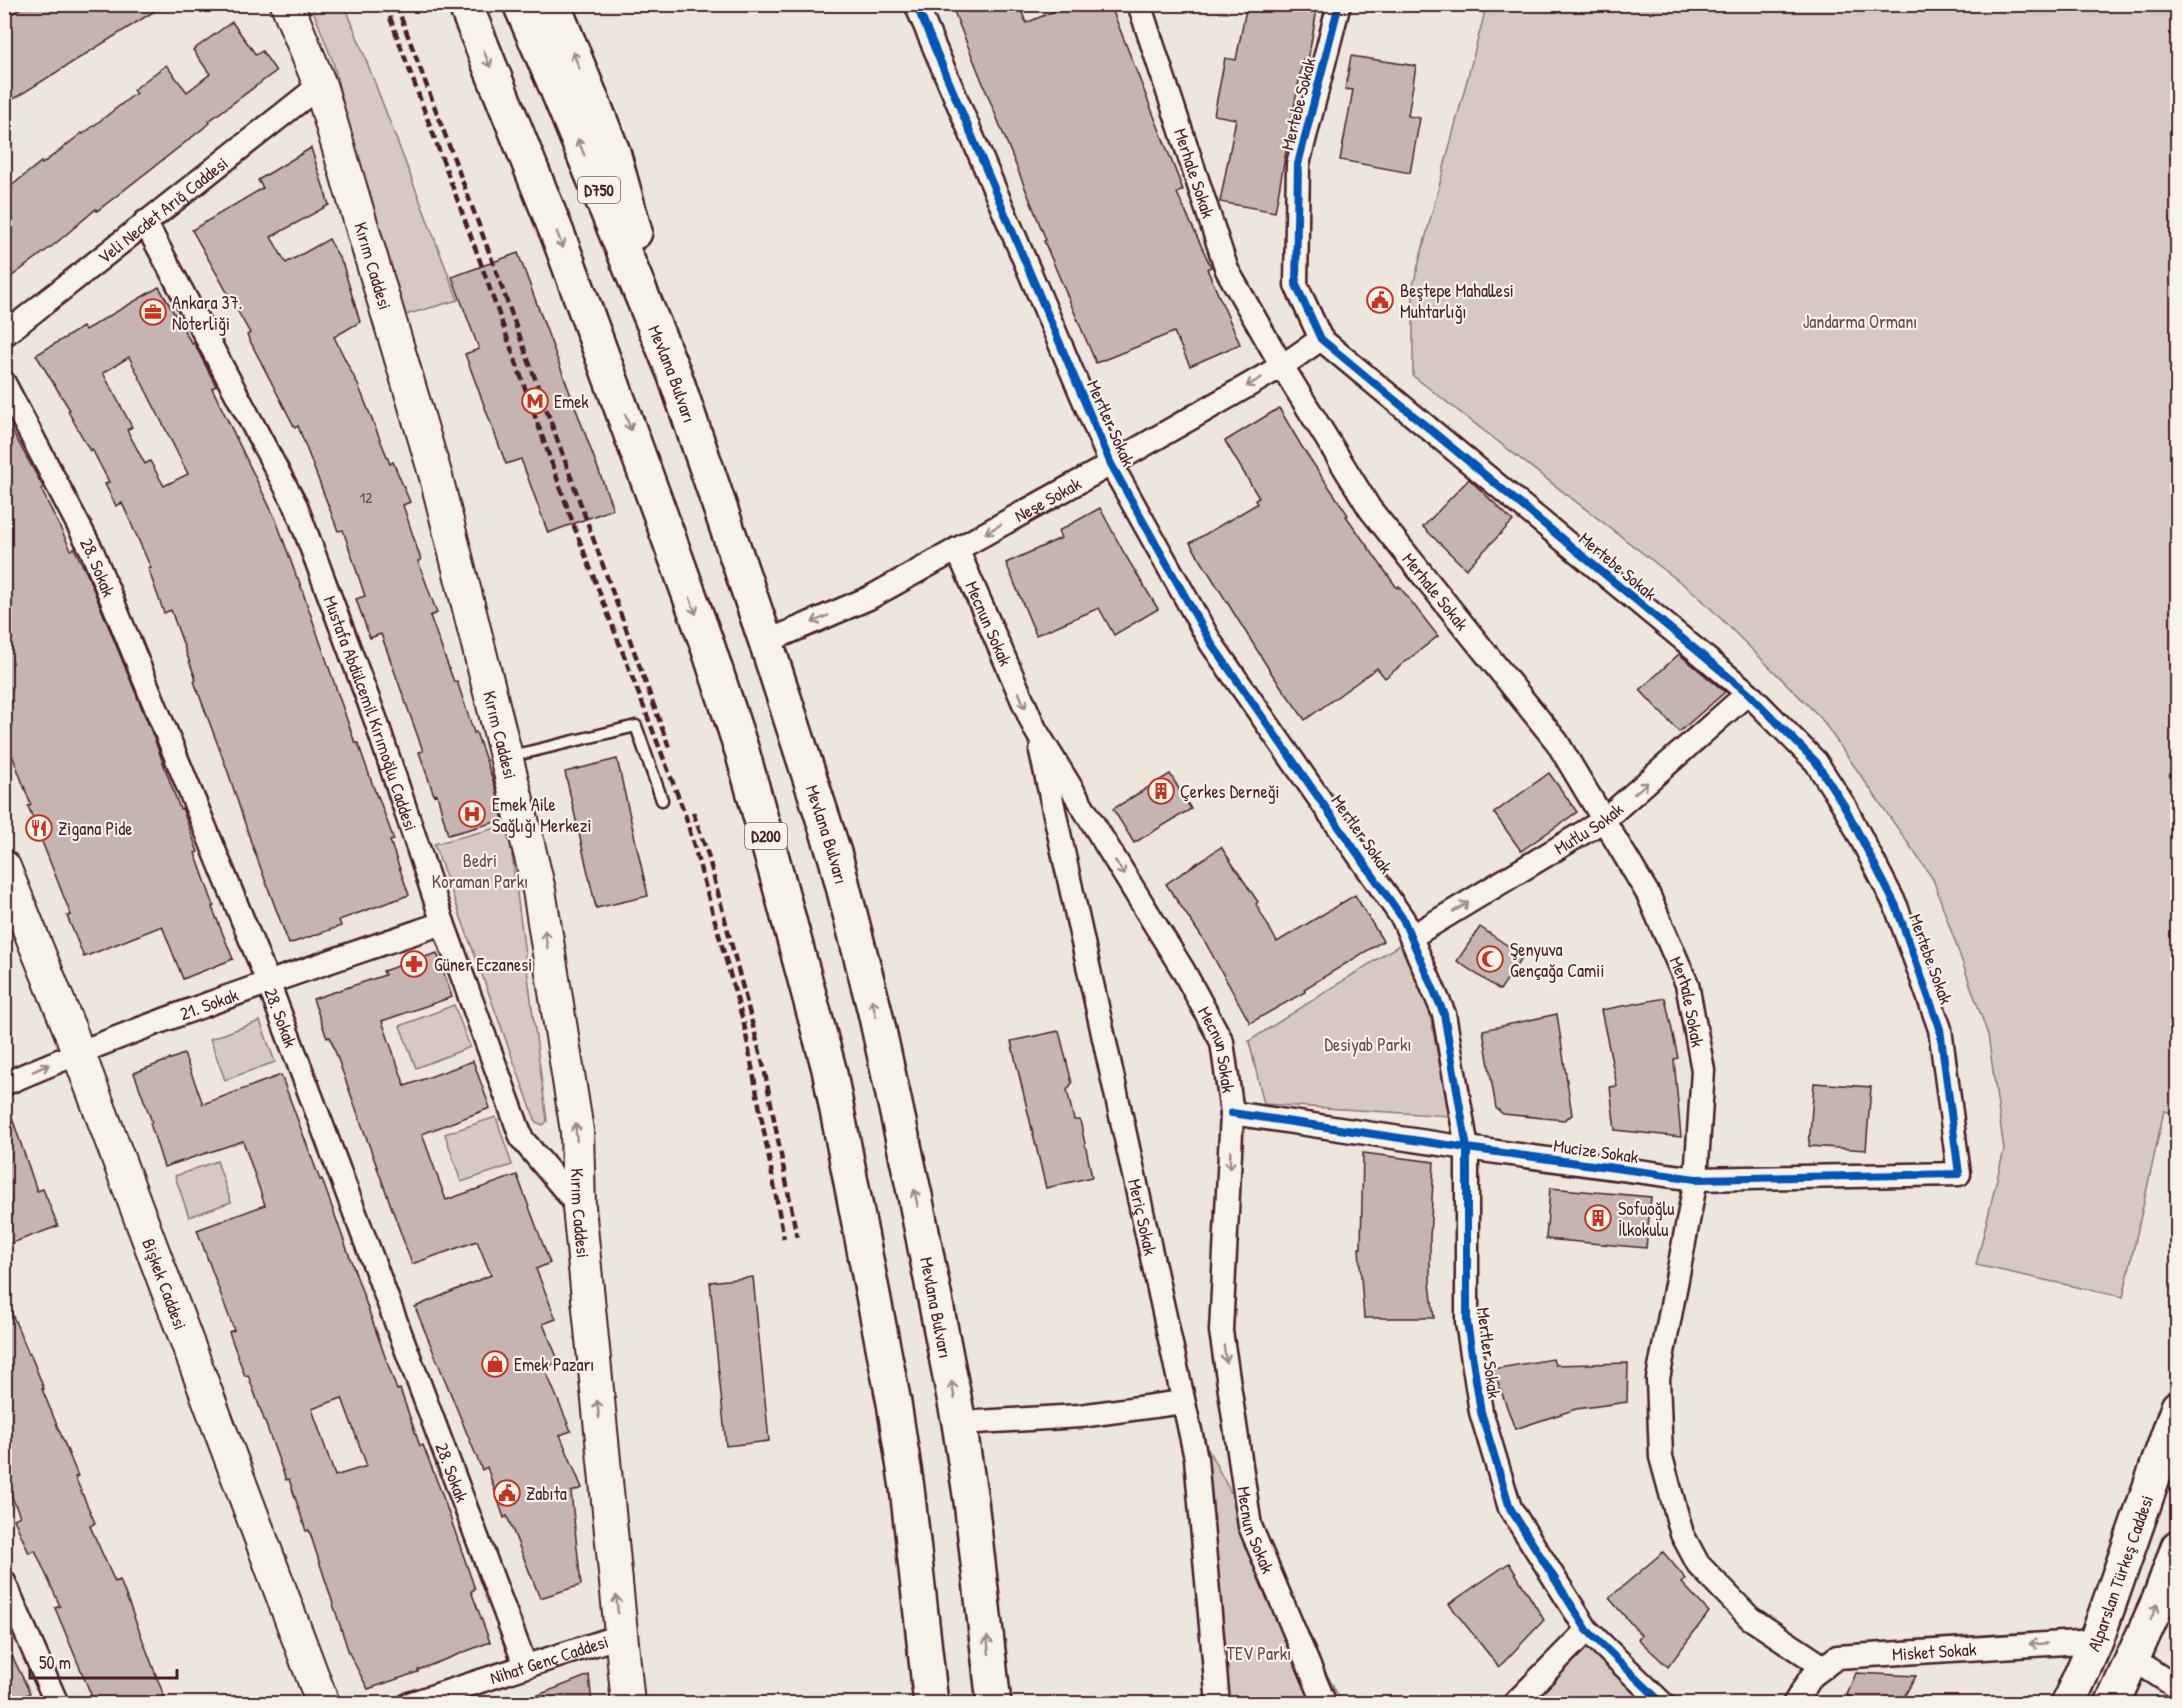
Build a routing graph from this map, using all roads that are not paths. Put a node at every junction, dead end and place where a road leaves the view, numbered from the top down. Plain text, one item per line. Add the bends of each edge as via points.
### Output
1 (287, 4) edge
2 (465, 4) edge
3 (520, 4) edge
4 (553, 4) edge
5 (916, 4) edge
6 (1139, 4) edge
7 (1338, 4) edge
8 (320, 85) junction
9 (145, 222) junction
10 (4, 335) edge
11 (1322, 339) junction
12 (1282, 366) junction
13 (675, 376) junction
14 (4, 383) edge
15 (1110, 464) junction
16 (957, 549) junction
17 (766, 642) junction
18 (1748, 693) junction
19 (1038, 735) junction
20 (507, 757) junction
21 (662, 800) dead end
22 (1604, 820) junction
23 (4, 867) edge
24 (442, 923) junction
25 (1412, 937) junction
26 (268, 982) junction
27 (78, 1052) junction
28 (4, 1084) edge
29 (1232, 1113) junction
30 (1467, 1148) junction
31 (1959, 1174) joint
32 (1696, 1179) junction
33 (579, 1207) junction
34 (1183, 1402) junction
35 (2178, 1407) edge
36 (959, 1423) junction
37 (2178, 1547) edge
38 (6, 1591) edge
39 (1587, 1630) junction
40 (620, 1636) junction
41 (2096, 1641) junction
42 (2133, 1659) junction
43 (525, 1665) junction
44 (1824, 1667) junction
45 (2178, 1688) edge
46 (57, 1704) edge
47 (323, 1704) edge
48 (409, 1704) edge
49 (628, 1704) edge
50 (931, 1704) edge
51 (994, 1704) edge
52 (1218, 1704) edge
53 (1325, 1704) edge
54 (1514, 1704) edge
55 (1664, 1704) edge
56 (1794, 1704) edge
57 (2068, 1704) edge
58 (2112, 1704) edge

1 - 8 street, Kırım Caddesi
2 -> 50 main road, D200 via 559,238 635,443 711,657 770,850 829,1069 876,1307 907,1488
13 -> 3 main road, Mevlana Bulvarı / D750
13 -> 4 main road via 613,152
5 - 15 street, Mertler Sokak
6 - 12 street, Merhale Sokak via 1227,270
7 - 11 street, Mertebe Sokak via 1298,164 1296,285
8 - 9 street, Veli Necdet Arığ Caddesi
8 - 20 street, Kırım Caddesi via 436,477
9 - 10 street, Veli Necdet Arığ Caddesi
9 - 24 street, Mustafa Abdülcemil Kırımoğlu Caddesi via 296,507 375,718
11 - 12 street, Neşe Sokak
11 - 18 street, Mertebe Sokak
12 -> 15 street, Neşe Sokak
12 - 22 street, Merhale Sokak via 1370,509 1557,742
13 - 17 main road, Mevlana Bulvarı
14 - 26 street, 28. Sokak via 92,551
15 -> 16 street, Neşe Sokak
15 - 25 street, Mertler Sokak via 1211,643
16 -> 17 street, Neşe Sokak via 869,598
16 -> 19 street, Mecnun Sokak
36 -> 17 main road, Mevlana Bulvarı via 872,1001 836,859
22 -> 18 street, Mutlu Sokak
18 - 31 street, Mertebe Sokak via 1816,762 1845,807 1896,906 1940,1029
19 -> 29 street, Mecnun Sokak via 1183,970 1222,1042
19 - 34 street, Meriç Sokak
20 - 21 lane via 636,726
33 -> 20 street, Kırım Caddesi via 577,1131 541,902
25 -> 22 street, Mutlu Sokak
22 - 32 street, Merhale Sokak via 1648,894 1687,984 1703,1070
23 - 27 street, Bişkek Caddesi
24 - 26 street, 21. Sokak
24 - 33 street, Mustafa Abdülcemil Kırımoğlu Caddesi via 522,1138
25 - 30 street, Mertler Sokak via 1444,1014
26 - 27 street, 21. Sokak
26 - 43 street, 28. Sokak
28 -> 27 street, 21. Sokak
27 - 47 street, Bişkek Caddesi
29 - 30 street, Mucize Sokak
29 -> 53 street, Mecnun Sokak via 1221,1331 1250,1526
30 - 32 street, Mucize Sokak
30 - 39 street, Mertler Sokak via 1467,1322 1481,1412 1510,1508
31 - 32 street, Mucize Sokak
32 - 44 street, Merhale Sokak via 1658,1379 1661,1457 1669,1492 1682,1534 1698,1564 1750,1618
40 -> 33 street, Kırım Caddesi
34 - 36 street via 1080,1416
34 - 52 street, Meriç Sokak via 1196,1458
35 - 41 main road, Alparslan Türkeş Caddesi
51 -> 36 main road, Mevlana Bulvarı
42 -> 37 main road
38 - 46 street
39 - 54 street
39 - 55 street, Mertler Sokak
40 - 43 street, Nihat Genç Caddesi
40 - 49 street, Kırım Caddesi
41 -> 44 street, Misket Sokak via 1838,1657
41 - 57 main road, Alparslan Türkeş Caddesi
42 - 45 street
42 - 58 main road
43 - 48 street, Nihat Genç Caddesi
44 - 56 street, Misket Sokak via 1812,1676

